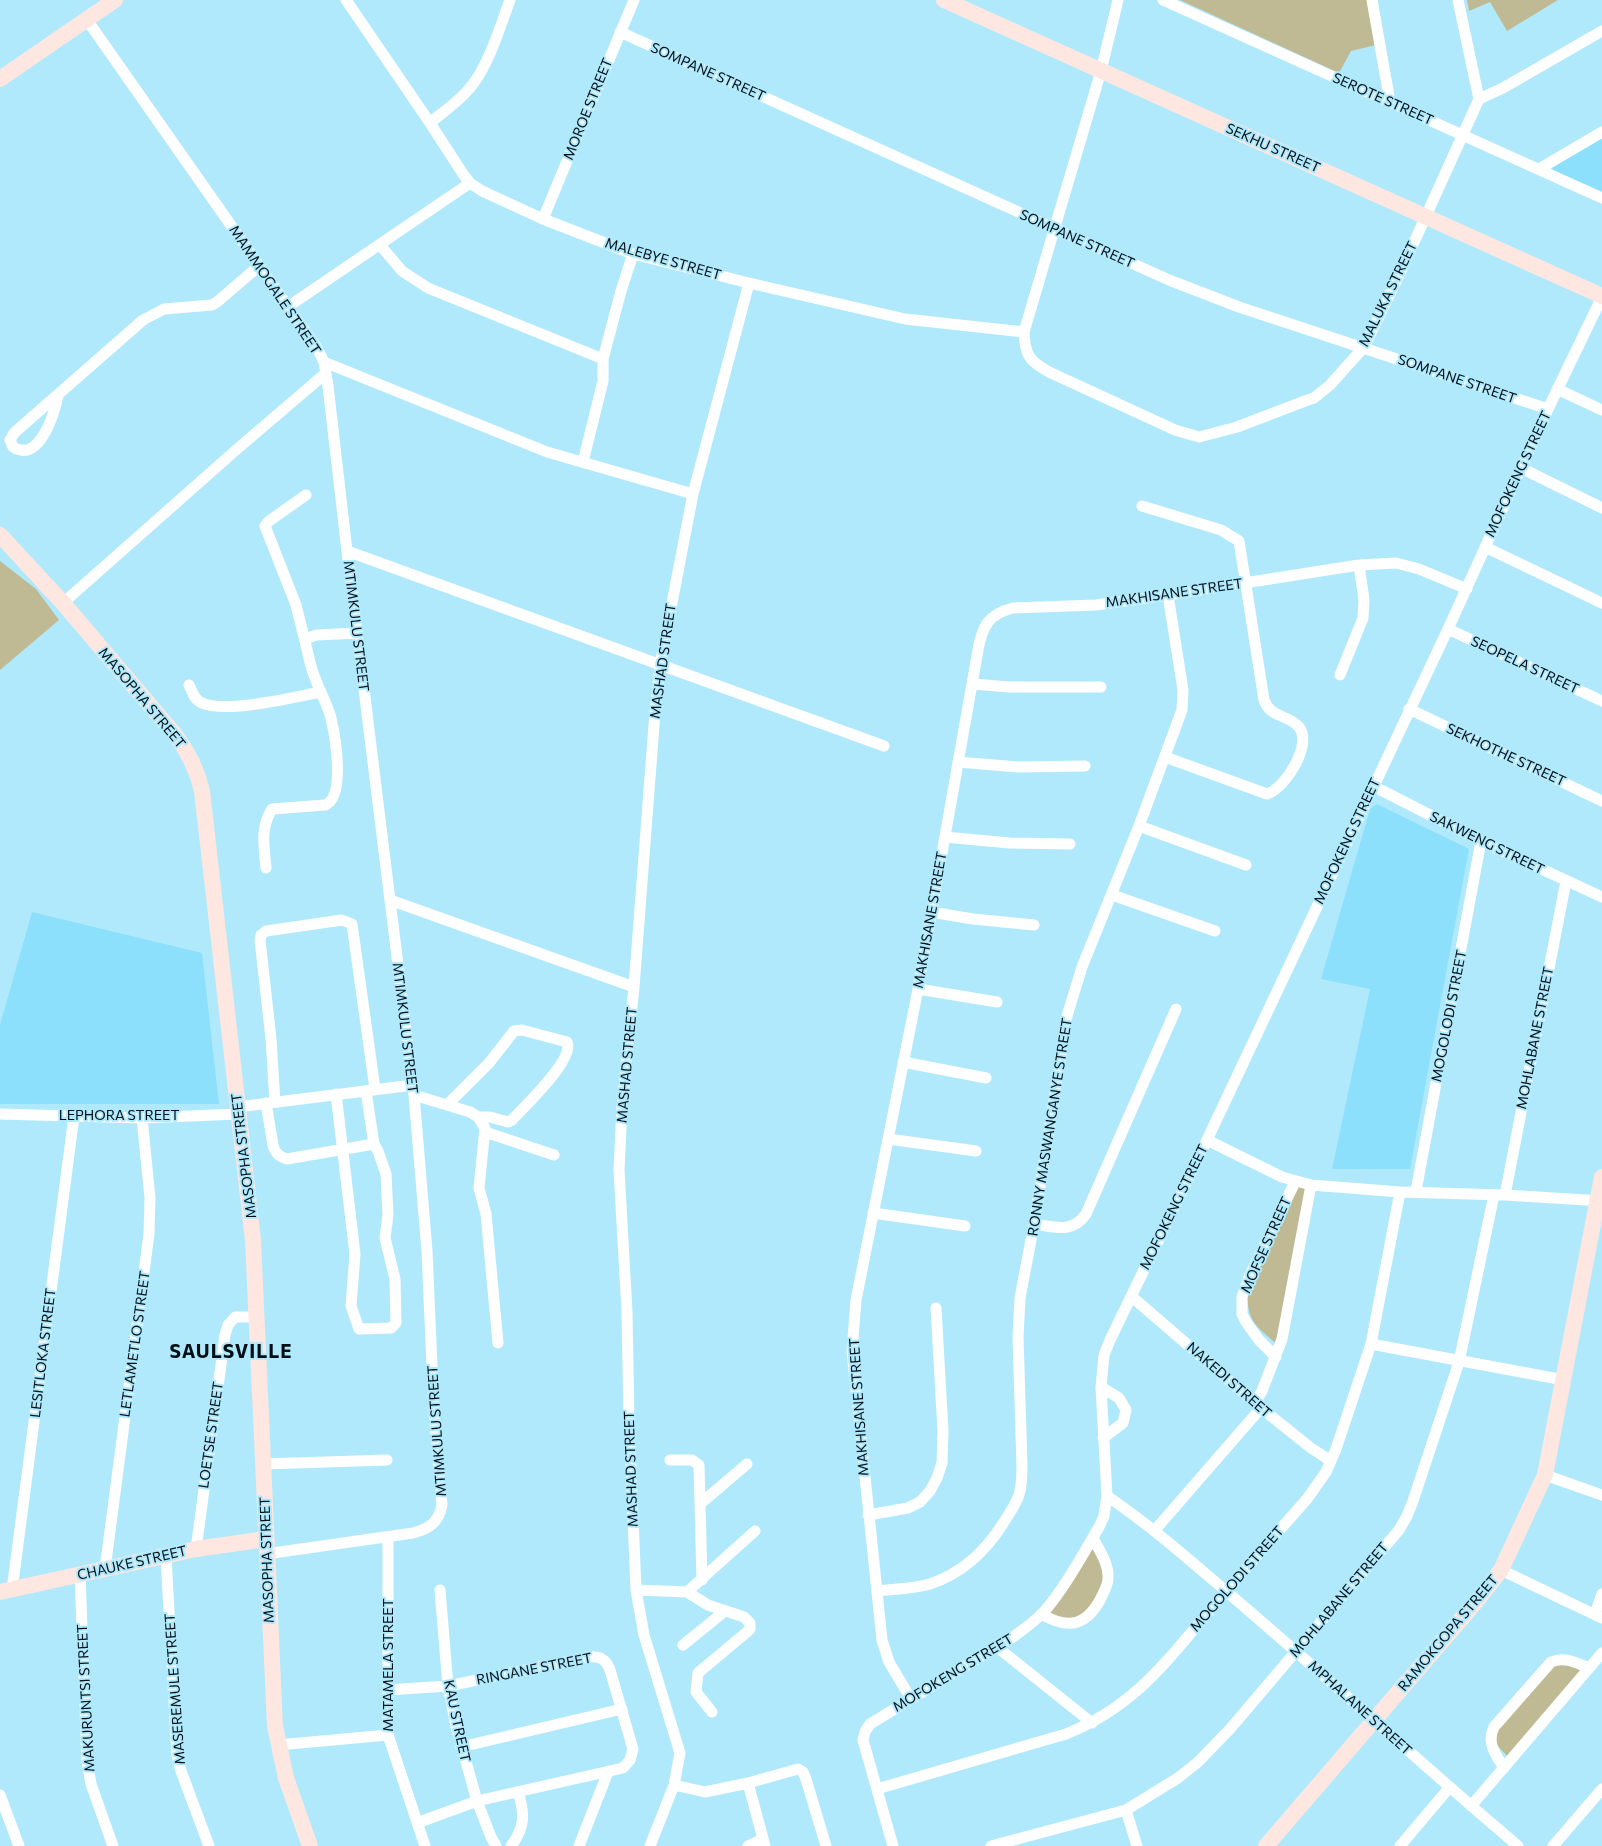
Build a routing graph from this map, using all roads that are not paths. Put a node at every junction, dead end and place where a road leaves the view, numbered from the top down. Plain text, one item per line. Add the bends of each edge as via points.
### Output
1 (116, 0) edge
2 (346, 0) edge
3 (510, 0) edge
4 (634, 0) edge
5 (944, 0) edge
6 (1118, 0) edge
7 (1163, 0) edge
8 (1372, 0) edge
9 (1458, 0) edge
10 (87, 20) junction
11 (1602, 31) edge
12 (620, 32) junction
13 (1101, 71) junction
14 (0, 80) edge
15 (1479, 99) junction
16 (1390, 102) junction
17 (430, 122) junction
18 (1602, 132) edge
19 (1463, 136) junction
20 (1539, 169) junction
21 (470, 183) junction
22 (1602, 198) edge
23 (1425, 216) junction
24 (543, 219) junction
25 (1055, 229) junction
26 (380, 245) junction
27 (633, 254) junction
28 (259, 266) junction
29 (749, 283) junction
30 (1602, 296) edge
31 (289, 306) junction
32 (1024, 332) junction
33 (1364, 348) junction
34 (604, 359) junction
35 (325, 368) junction
36 (1557, 389) junction
37 (58, 396) junction
38 (1548, 409) junction
39 (1602, 410) edge
40 (582, 462) junction
41 (1521, 468) junction
42 (693, 494) junction
43 (306, 495) dead end
44 (1142, 506) dead end
45 (1602, 508) edge
46 (0, 535) edge
47 (1485, 546) junction
48 (346, 551) junction
49 (1359, 565) junction
50 (1246, 583) junction
51 (1467, 589) junction
52 (1168, 596) junction
53 (63, 603) junction
54 (1602, 604) edge
55 (1448, 630) junction
56 (357, 633) junction
57 (305, 641) junction
58 (660, 665) junction
59 (1340, 675) dead end
60 (972, 684) junction
61 (188, 685) dead end
62 (1101, 687) dead end
63 (321, 692) junction
64 (1602, 701) edge
65 (1409, 709) junction
66 (884, 746) dead end
67 (1165, 757) junction
68 (958, 762) junction
69 (1085, 766) dead end
70 (1373, 786) junction
71 (1602, 801) edge
72 (1139, 826) junction
73 (945, 838) junction
74 (1481, 841) junction
75 (1070, 844) dead end
76 (1246, 865) dead end
77 (266, 868) dead end
78 (1566, 881) junction
79 (1112, 895) junction
80 (1602, 897) edge
81 (390, 900) junction
82 (931, 912) junction
83 (1034, 925) dead end
84 (1215, 931) dead end
85 (634, 987) junction
86 (918, 989) junction
87 (997, 1002) dead end
88 (1176, 1009) dead end
89 (903, 1062) junction
90 (986, 1078) dead end
91 (370, 1090) junction
92 (413, 1090) junction
93 (336, 1094) junction
94 (271, 1102) junction
95 (447, 1105) junction
96 (238, 1111) junction
97 (0, 1114) edge
98 (74, 1116) junction
99 (478, 1116) junction
100 (142, 1118) junction
101 (485, 1132) junction
102 (888, 1139) junction
103 (1207, 1140) junction
104 (374, 1144) junction
105 (342, 1149) junction
106 (976, 1152) dead end
107 (554, 1155) dead end
108 (1602, 1177) edge
109 (1294, 1182) junction
110 (1311, 1185) junction
111 (1416, 1191) junction
112 (1400, 1192) junction
113 (1500, 1195) junction
114 (1600, 1201) edge
115 (872, 1213) junction
116 (1034, 1224) junction
117 (965, 1226) dead end
118 (1131, 1296) junction
119 (936, 1308) dead end
120 (258, 1317) junction
121 (498, 1343) dead end
122 (1371, 1344) junction
123 (1276, 1357) junction
124 (1459, 1362) junction
125 (1564, 1380) junction
126 (1101, 1387) junction
127 (1258, 1405) junction
128 (1103, 1438) junction
129 (387, 1460) dead end
130 (670, 1460) dead end
131 (1331, 1461) junction
132 (263, 1464) junction
133 (747, 1464) dead end
134 (1545, 1475) junction
135 (1602, 1495) edge
136 (1107, 1496) junction
137 (700, 1504) junction
138 (868, 1515) junction
139 (1155, 1530) junction
140 (755, 1531) dead end
141 (388, 1537) junction
142 (1093, 1538) junction
143 (266, 1546) junction
144 (196, 1549) junction
145 (166, 1557) junction
146 (105, 1569) junction
147 (1501, 1570) junction
148 (80, 1575) junction
149 (702, 1580) junction
150 (440, 1590) dead end
151 (636, 1590) junction
152 (6, 1591) edge
153 (877, 1591) junction
154 (687, 1592) junction
155 (1226, 1592) junction
156 (1602, 1594) edge
157 (725, 1610) junction
158 (1041, 1614) junction
159 (1598, 1616) edge
160 (683, 1645) dead end
161 (997, 1647) junction
162 (1296, 1651) junction
163 (1602, 1653) edge
164 (1589, 1668) junction
165 (448, 1686) junction
166 (387, 1690) junction
167 (911, 1699) junction
168 (622, 1709) junction
169 (712, 1712) dead end
170 (1375, 1720) junction
171 (1092, 1723) junction
172 (388, 1735) junction
173 (278, 1745) junction
174 (461, 1747) junction
175 (1504, 1768) junction
176 (608, 1772) junction
177 (748, 1783) junction
178 (674, 1785) junction
179 (1449, 1788) junction
180 (877, 1789) junction
181 (1602, 1789) edge
182 (518, 1792) junction
183 (0, 1795) edge
184 (477, 1801) junction
185 (1471, 1806) junction
186 (1126, 1810) junction
187 (417, 1823) junction
188 (764, 1842) edge
189 (19, 1846) edge
190 (113, 1846) edge
191 (209, 1846) edge
192 (310, 1846) edge
193 (426, 1846) edge
194 (496, 1846) edge
195 (511, 1846) edge
196 (579, 1846) edge
197 (650, 1846) edge
198 (748, 1846) edge
199 (826, 1846) edge
200 (893, 1846) edge
201 (991, 1846) edge
202 (1136, 1846) edge
203 (1266, 1846) edge
204 (1400, 1846) edge
205 (1518, 1846) edge
206 (1554, 1846) edge

1 - 10 street
2 - 17 street, MALEBYE STREET
3 - 17 street via 475,82
4 - 12 street, MOROE STREET
5 - 13 street, SEKHU STREET
6 - 13 street
7 - 16 street, SEROTE STREET
8 - 16 street
9 - 15 street
10 - 14 street
10 - 28 street, MAMMOGALE STREET
11 - 15 street
12 - 24 street, MOROE STREET
12 - 25 street, SOMPANE STREET
13 - 23 street, SEKHU STREET
13 - 25 street
15 - 19 street, MALUKA STREET
16 - 19 street, SEROTE STREET
17 - 21 street, MALEBYE STREET
18 - 20 street
19 - 20 street, SEROTE STREET
19 - 23 street, MALUKA STREET
20 - 22 street, SEROTE STREET
21 - 24 street, MALEBYE STREET
21 - 26 street
23 - 30 street, SEKHU STREET
23 - 33 street, MALUKA STREET
24 - 27 street, MALEBYE STREET
25 - 32 street
25 - 33 street, SOMPANE STREET via 1239,308
26 - 31 street
26 - 34 street via 402,271 428,288
27 - 29 street, MALEBYE STREET
27 - 34 street
28 - 31 street, MAMMOGALE STREET
28 - 37 street via 217,302 164,309 150,315
29 - 32 street, MALEBYE STREET via 905,319
29 - 42 street, MASHAD STREET
30 - 36 street, MOFOKENG STREET
31 - 35 street, MAMMOGALE STREET via 317,348
32 - 33 street, MALUKA STREET via 1029,358 1048,372 1175,430 1199,437 1237,427 1314,398
33 - 38 street, SOMPANE STREET
34 - 40 street via 603,381
35 - 40 street, MAMMOGALE STREET via 547,452
35 - 48 street, MTIMKULU STREET
35 - 53 street
36 - 38 street, MOFOKENG STREET
36 - 39 street
37 - 37 street via 38,443 22,451 13,447 10,440 14,433
38 - 41 street, MOFOKENG STREET
40 - 42 street, MAMMOGALE STREET
41 - 45 street
41 - 47 street, MOFOKENG STREET
42 - 58 street, MASHAD STREET
43 - 57 street via 265,526 296,605
44 - 50 street via 1234,537 1239,541
46 - 53 street, MASOPHA STREET
47 - 51 street, MOFOKENG STREET
47 - 54 street
48 - 56 street, MTIMKULU STREET
48 - 58 street
49 - 50 street, MAKHISANE STREET
49 - 51 street, MAKHISANE STREET via 1404,564
49 - 59 street via 1363,618
50 - 52 street, MAKHISANE STREET
50 - 67 street via 1264,700 1270,710 1300,729 1302,742 1296,763 1282,784 1268,794
51 - 55 street, MOFOKENG STREET
52 - 60 street, MAKHISANE STREET via 1000,612 986,623
52 - 67 street, RONNY MASWANGANYE STREET via 1183,700
53 - 96 street, MASOPHA STREET via 184,747 198,777 206,819
55 - 64 street, SEOPELA STREET
55 - 65 street, MOFOKENG STREET
56 - 57 street via 317,635
56 - 81 street, MTIMKULU STREET
57 - 63 street
58 - 66 street
58 - 85 street, MASHAD STREET
60 - 62 street via 1009,688
60 - 68 street, MAKHISANE STREET
61 - 63 street via 200,703 234,707
63 - 77 street via 332,726 338,774 336,790 325,805 272,809 263,829
65 - 70 street, MOFOKENG STREET
65 - 71 street, SEKHOTHE STREET
67 - 72 street, RONNY MASWANGANYE STREET
68 - 69 street via 1018,767
68 - 73 street, MAKHISANE STREET
70 - 74 street, SAKWENG STREET
70 - 103 street, MOFOKENG STREET
72 - 76 street
72 - 79 street, RONNY MASWANGANYE STREET
73 - 75 street
73 - 82 street, MAKHISANE STREET
74 - 78 street, SAKWENG STREET
74 - 111 street, MOGOLODI STREET
78 - 80 street, SAKWENG STREET
78 - 113 street, MOHLABANE STREET
79 - 84 street
79 - 116 street, RONNY MASWANGANYE STREET via 1071,1000
81 - 85 street
81 - 92 street, MTIMKULU STREET
82 - 83 street
82 - 86 street, MAKHISANE STREET
85 - 151 street, MASHAD STREET via 622,1106 620,1170
86 - 87 street
86 - 89 street, MAKHISANE STREET
88 - 116 street via 1086,1214 1076,1226 1069,1228
89 - 90 street
89 - 102 street, MAKHISANE STREET
91 - 92 street, LEPHORA STREET
91 - 93 street, LEPHORA STREET
91 - 94 street via 352,924 342,920 266,931 261,935 269,1021
91 - 104 street
92 - 95 street
92 - 141 street, MTIMKULU STREET via 427,1251 442,1506 438,1518 427,1528
93 - 94 street, LEPHORA STREET
93 - 105 street
94 - 96 street, LEPHORA STREET
94 - 105 street via 272,1145 282,1158
95 - 99 street
95 - 99 street via 489,1063 514,1031 522,1030 567,1042 568,1053 558,1069 512,1120
96 - 100 street, LEPHORA STREET
96 - 120 street, MASOPHA STREET via 250,1201
97 - 98 street, LEPHORA STREET
98 - 100 street, LEPHORA STREET
98 - 152 street, LESITLOKA STREET
99 - 101 street
100 - 146 street, LETLAMETLO STREET via 150,1234
101 - 107 street
101 - 121 street via 479,1188 486,1214
102 - 106 street
102 - 115 street, MAKHISANE STREET
103 - 109 street
103 - 118 street, MOFOKENG STREET
104 - 105 street
104 - 105 street via 383,1165 388,1192 385,1238 394,1279 396,1323 391,1328 359,1329 352,1311 355,1254
108 - 114 street, RAMOKGOPA STREET
109 - 110 street
109 - 123 street, MOFSE STREET via 1242,1297 1242,1314 1246,1322
110 - 112 street
110 - 123 street, MOFSE STREET via 1287,1322
111 - 112 street
111 - 113 street
112 - 122 street, MOGOLODI STREET
113 - 114 street
113 - 124 street, MOHLABANE STREET
114 - 125 street, RAMOKGOPA STREET
115 - 117 street
115 - 138 street, MAKHISANE STREET via 852,1342
116 - 153 street, RONNY MASWANGANYE STREET via 1018,1318 1022,1480 1018,1497 996,1534 969,1564 930,1584
118 - 126 street, MOFOKENG STREET via 1104,1355
118 - 127 street, NAKEDI STREET
119 - 138 street via 942,1463 930,1491 920,1502 908,1508
120 - 132 street, MASOPHA STREET
120 - 144 street, LOETSE STREET via 235,1317 225,1335
122 - 124 street
122 - 131 street, MOGOLODI STREET
123 - 127 street, MOFSE STREET
124 - 125 street
124 - 162 street, MOHLABANE STREET via 1407,1516 1386,1546
125 - 134 street, RAMOKGOPA STREET
126 - 128 street, MOFOKENG STREET
126 - 128 street via 1119,1398 1126,1410 1123,1423
127 - 131 street, NAKEDI STREET
127 - 139 street, MOFSE STREET
128 - 136 street, MOFOKENG STREET
129 - 132 street
130 - 137 street via 697,1462
131 - 155 street, MOGOLODI STREET via 1307,1499
132 - 143 street, MASOPHA STREET
133 - 137 street
134 - 135 street
134 - 147 street, RAMOKGOPA STREET
136 - 139 street, MPHALANE STREET
136 - 142 street, MOFOKENG STREET via 1104,1516
137 - 149 street
138 - 153 street, MAKHISANE STREET
139 - 155 street, MPHALANE STREET
140 - 149 street
141 - 143 street, MTIMKULU STREET
141 - 166 street, MATAMELA STREET
142 - 158 street, MOFOKENG STREET
142 - 158 street via 1104,1560 1108,1578 1096,1607 1076,1623 1052,1621
143 - 144 street, CHAUKE STREET
143 - 173 street, MASOPHA STREET via 272,1699
144 - 145 street, CHAUKE STREET
145 - 146 street, CHAUKE STREET
145 - 191 street, MASEREMULE STREET via 177,1756
146 - 148 street, CHAUKE STREET
147 - 159 street
147 - 170 street, RAMOKGOPA STREET
148 - 152 street, CHAUKE STREET
148 - 190 street, MAKURUNTSI STREET via 87,1762 91,1784
149 - 154 street
150 - 165 street, KAU STREET
151 - 154 street
151 - 178 street, MASHAD STREET via 644,1636 680,1753
153 - 167 street, MAKHISANE STREET via 884,1650
154 - 157 street via 708,1605
155 - 162 street, MPHALANE STREET
155 - 171 street, MOGOLODI STREET via 1141,1688 1126,1702
156 - 159 street
157 - 160 street
157 - 169 street via 744,1617 751,1626 698,1673 696,1692
158 - 161 street, MOFOKENG STREET
161 - 167 street, MOFOKENG STREET
161 - 171 street
162 - 170 street, MPHALANE STREET
162 - 186 street, MOHLABANE STREET via 1198,1762
163 - 164 street
164 - 175 street
164 - 175 street via 1562,1659 1551,1662 1494,1727 1491,1745
165 - 166 street, RINGANE STREET
165 - 168 street, RINGANE STREET via 598,1657 609,1666
165 - 174 street, KAU STREET
166 - 172 street, MATAMELA STREET
167 - 180 street, MOFOKENG STREET via 870,1724 865,1732 864,1740
168 - 174 street
168 - 176 street, RINGANE STREET via 633,1749 623,1768
170 - 179 street, MPHALANE STREET
170 - 203 street, RAMOKGOPA STREET
171 - 180 street, MOGOLODI STREET via 1066,1734
172 - 173 street
172 - 187 street, MATAMELA STREET
173 - 192 street, MASOPHA STREET
174 - 184 street, KAU STREET
175 - 185 street
176 - 182 street
176 - 196 street
177 - 178 street via 705,1792
177 - 188 street
177 - 199 street via 798,1768 806,1780
178 - 197 street, MASHAD STREET
179 - 185 street, MPHALANE STREET
179 - 204 street
180 - 200 street
181 - 206 street
182 - 184 street
182 - 195 street via 524,1813 523,1825
183 - 189 street
184 - 187 street
184 - 194 street, KAU STREET
185 - 205 street, MPHALANE STREET
186 - 201 street, MOHLABANE STREET
186 - 202 street
187 - 193 street, MATAMELA STREET
188 - 198 street

